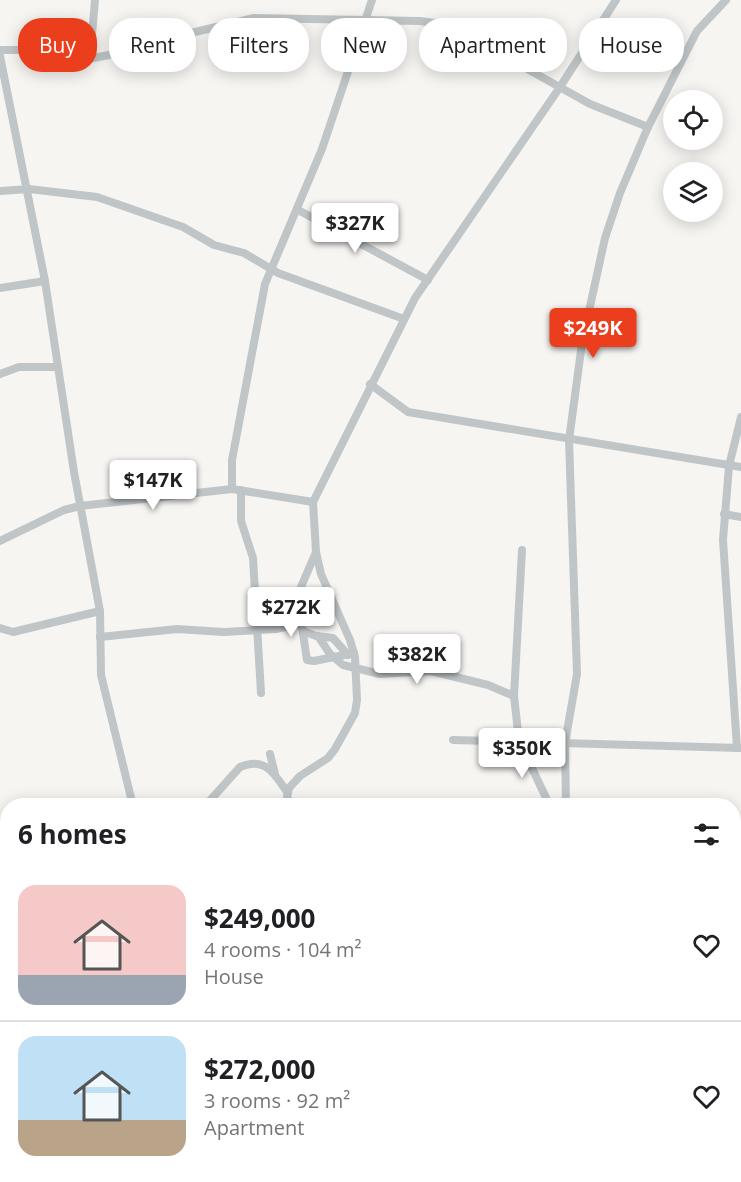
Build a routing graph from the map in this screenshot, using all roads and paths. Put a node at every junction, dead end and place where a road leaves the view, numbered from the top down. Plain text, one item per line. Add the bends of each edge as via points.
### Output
1 (95, 0) edge
2 (372, 0) edge
3 (616, 0) edge
4 (726, 0) edge
5 (93, 18) edge
6 (366, 18) edge
7 (321, 19) edge
8 (407, 22) edge
9 (0, 50) edge
10 (18, 50) edge
11 (0, 56) edge
12 (97, 58) edge
13 (348, 72) edge
14 (560, 87) junction
15 (0, 90) edge
16 (8, 95) junction
17 (648, 127) junction
18 (29, 189) junction
19 (0, 191) edge
20 (298, 210) junction
21 (271, 269) junction
22 (428, 280) junction
23 (45, 281) junction
24 (0, 288) edge
25 (404, 319) junction
26 (58, 367) junction
27 (0, 374) edge
28 (370, 384) junction
29 (741, 417) edge
30 (569, 440) junction
31 (729, 466) junction
32 (741, 467) edge
33 (232, 489) junction
34 (241, 490) junction
35 (313, 502) junction
36 (80, 506) junction
37 (724, 514) junction
38 (741, 517) edge
39 (0, 541) edge
40 (522, 550) dead end
41 (316, 552) junction
42 (100, 611) junction
43 (302, 627) junction
44 (0, 628) edge
45 (258, 630) junction
46 (318, 636) junction
47 (100, 638) junction
48 (351, 654) junction
49 (333, 657) junction
50 (356, 667) junction
51 (737, 681) edge
52 (261, 693) dead end
53 (514, 696) junction
54 (453, 740) dead end
55 (519, 741) junction
56 (565, 743) junction
57 (739, 748) edge
58 (270, 754) dead end
59 (275, 776) junction
60 (288, 793) junction
61 (131, 798) edge
62 (212, 798) edge
63 (289, 798) edge
64 (546, 798) edge
65 (566, 798) edge

1 - 5 street
2 - 6 street
3 - 14 street
4 - 17 street via 697,31
7 - 12 street via 254,18 157,41 140,50
8 - 14 street via 442,24
9 - 10 street
11 - 16 street
13 - 20 street
14 - 17 street via 590,104
14 - 22 street
15 - 16 street
16 - 18 street
17 - 30 street via 604,238 582,343
18 - 19 street
18 - 21 street via 97,197 183,227
18 - 23 street
20 - 21 street
20 - 22 street
21 - 25 street
21 - 33 street via 243,395 232,459
22 - 25 street
23 - 24 street
23 - 26 street
25 - 28 street
26 - 27 street via 19,367
26 - 36 street
28 - 30 street via 408,412
28 - 35 street
29 - 31 street
30 - 31 street
30 - 56 street via 577,674
31 - 32 street
31 - 37 street
33 - 34 street
33 - 36 street
34 - 35 street
34 - 45 street via 241,520 253,558
35 - 41 street
36 - 39 street
36 - 42 street
37 - 38 street
37 - 51 street via 723,540
40 - 53 street
41 - 43 street via 301,587
41 - 48 street
42 - 44 street via 13,632
42 - 47 street
43 - 45 street
43 - 46 street
43 - 49 street via 307,660
45 - 47 street via 177,629
45 - 52 street
46 - 48 street via 333,638
46 - 49 street
47 - 61 street via 101,675
48 - 49 street
48 - 50 street
49 - 50 street via 343,665
50 - 53 street via 380,674 431,671 488,685
50 - 60 street via 357,700 348,728 328,758 300,776
51 - 57 street
53 - 55 street
54 - 55 street
55 - 56 street
55 - 64 street
56 - 57 street
56 - 65 street
58 - 59 street
59 - 60 street
59 - 62 street via 260,763 248,764 240,767
60 - 63 street

